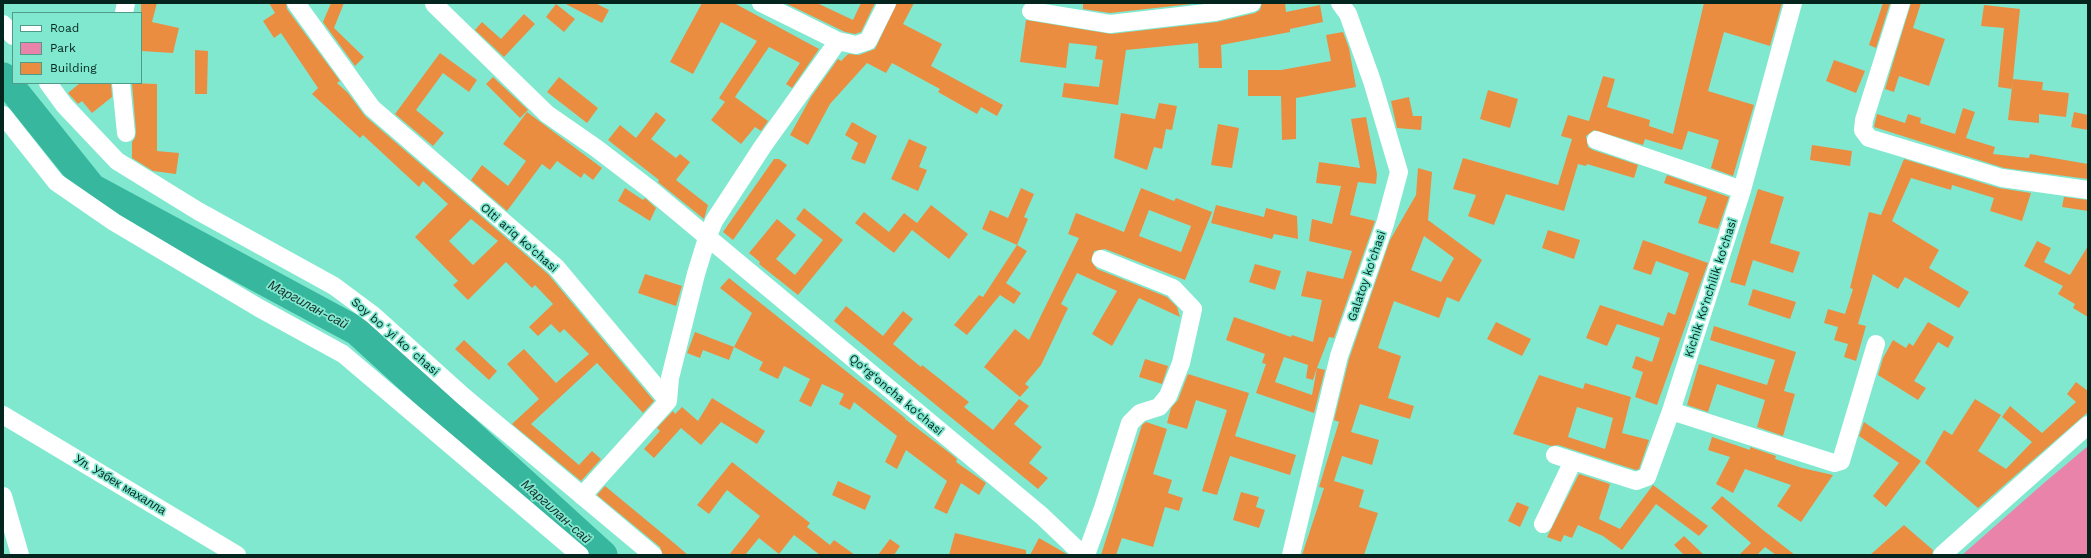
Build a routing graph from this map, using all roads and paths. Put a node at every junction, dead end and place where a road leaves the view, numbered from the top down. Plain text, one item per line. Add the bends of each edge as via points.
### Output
1 (296, 3) edge
2 (761, 3) edge
3 (887, 3) edge
4 (1252, 3) edge
5 (1340, 3) edge
6 (1793, 3) edge
7 (1901, 3) edge
8 (434, 4) dead end
9 (1031, 11) dead end
10 (3, 24) edge
11 (12, 35) edge
12 (838, 41) junction
13 (49, 84) edge
14 (120, 84) edge
15 (3, 115) edge
16 (126, 133) dead end
17 (1596, 140) dead end
18 (1742, 190) junction
19 (2088, 190) edge
20 (707, 238) junction
21 (1101, 259) dead end
22 (1876, 344) dead end
23 (668, 401) junction
24 (1671, 411) junction
25 (3, 415) edge
26 (2088, 425) edge
27 (1555, 455) dead end
28 (1573, 461) junction
29 (3, 496) edge
30 (582, 496) junction
31 (1543, 524) dead end
32 (20, 555) edge
33 (236, 555) edge
34 (580, 555) edge
35 (653, 555) edge
36 (1083, 555) edge
37 (1086, 555) edge
38 (1291, 555) edge
39 (1942, 555) edge

1 - 23 street, Olti ariq ko'chasi via 372,108 556,267
2 - 12 street
3 - 12 street via 868,42 856,45
4 - 9 street via 1215,12 1110,24
5 - 38 street, Galatoy ko'chasi via 1348,14 1372,81 1399,172 1385,224 1339,356
6 - 18 street, Kichik Ko‘nchilik ko‘chasi
7 - 19 street via 1864,120 1863,130 1869,138 2002,178
8 - 20 street, Qo‘rg‘oncha ko‘chasi via 547,114 645,185
10 - 11 street
12 - 20 street via 763,146 714,221
13 - 30 street, Soy boʻyi koʻchasi via 64,105 117,161 198,211 334,286 373,315 463,396
14 - 16 street
15 - 34 street via 56,182 127,230 343,354
17 - 18 street
18 - 24 street, Kichik Ko‘nchilik ko‘chasi
20 - 23 street via 670,378
20 - 36 street, Qo‘rg‘oncha ko‘chasi via 1042,516
21 - 37 street via 1173,288 1193,309 1181,363 1168,396 1159,407 1140,413 1130,423
22 - 24 street via 1841,461 1834,463
23 - 30 street
24 - 28 street, Kichik Ko‘nchilik ko‘chasi via 1647,477 1636,481
25 - 33 street, Ул. Узбек махалла
26 - 39 street
27 - 28 street, Kichik Ko‘nchilik ko‘chasi
28 - 31 street
29 - 32 street
30 - 35 street, Soy boʻyi koʻchasi

